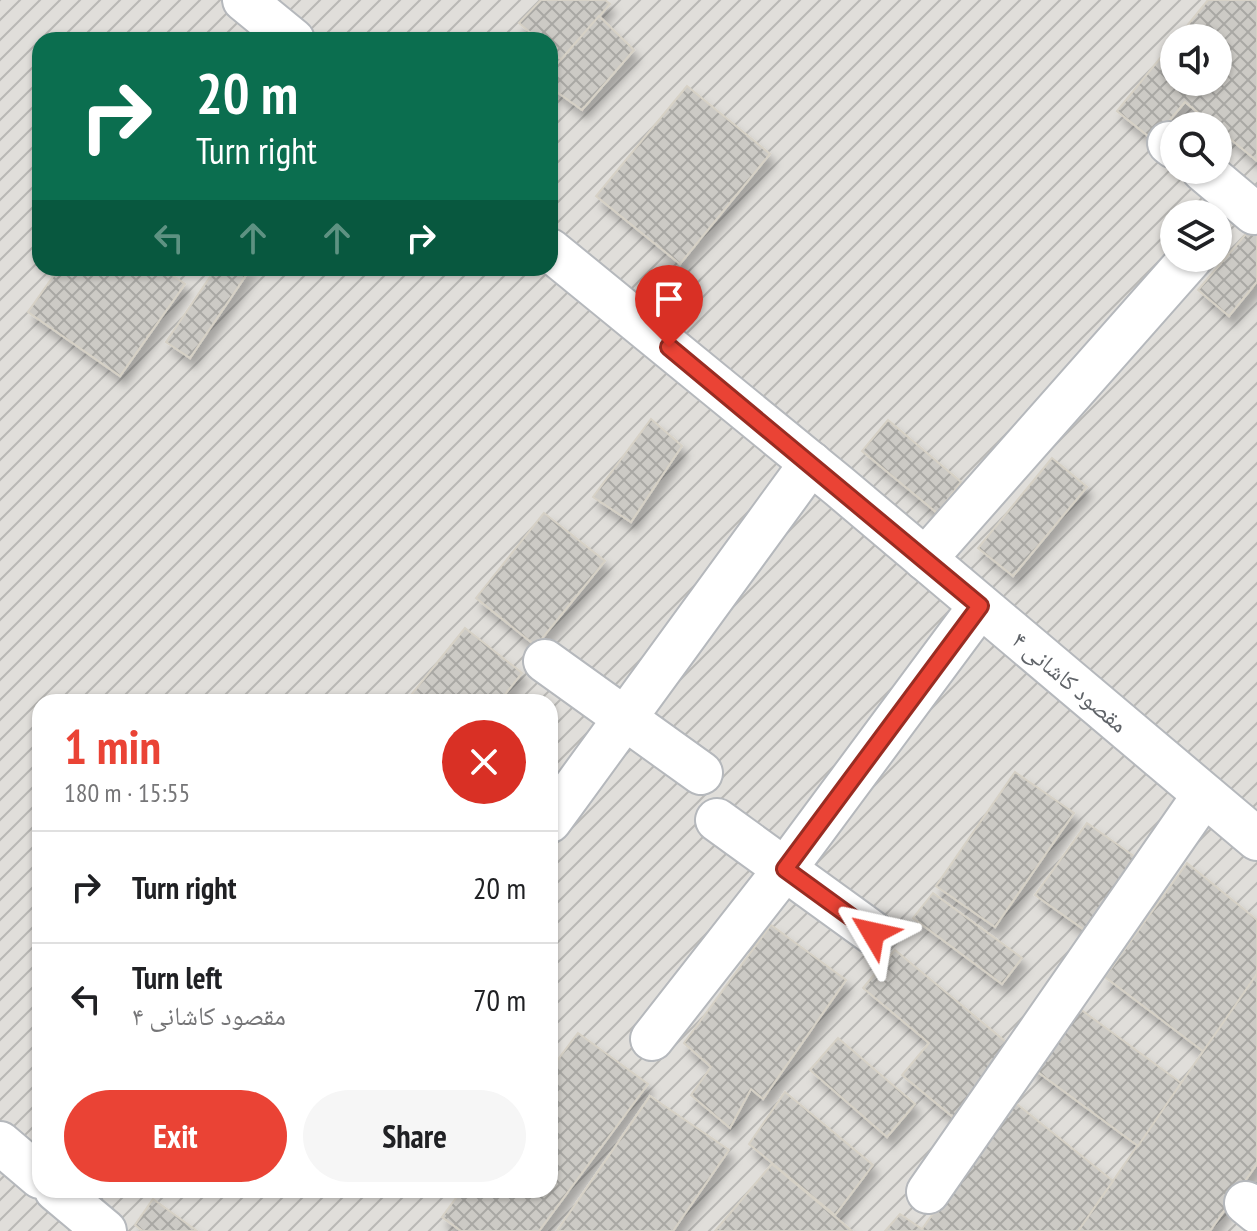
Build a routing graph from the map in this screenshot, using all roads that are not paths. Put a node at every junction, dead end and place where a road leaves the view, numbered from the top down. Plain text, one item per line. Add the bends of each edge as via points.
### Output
1 (244, 0) edge
2 (283, 32) edge
3 (1218, 184) edge
4 (1242, 206) edge
5 (558, 257) edge
6 (1179, 272) edge
7 (811, 463) junction
8 (925, 559) junction
9 (980, 606) junction
10 (545, 661) dead end
11 (624, 718) junction
12 (701, 773) dead end
13 (1204, 795) junction
14 (558, 810) edge
15 (717, 820) dead end
16 (1257, 839) edge
17 (785, 869) junction
18 (873, 933) dead end
19 (652, 1039) dead end
20 (0, 1143) edge
21 (32, 1170) edge
22 (928, 1192) dead end
23 (66, 1198) edge
24 (105, 1231) edge

1 - 2 lane
3 - 4 lane
5 - 7 lane, مقصود کاشانی ۴
6 - 8 lane
7 - 8 lane, مقصود کاشانی ۴
7 - 11 lane
8 - 9 lane, مقصود کاشانی ۴
9 - 13 lane, مقصود کاشانی ۴
9 - 17 lane
10 - 11 lane
11 - 12 lane
11 - 14 lane
13 - 16 lane, مقصود کاشانی ۴
13 - 22 lane
15 - 17 lane
17 - 18 lane
17 - 19 lane
20 - 21 lane
23 - 24 lane

